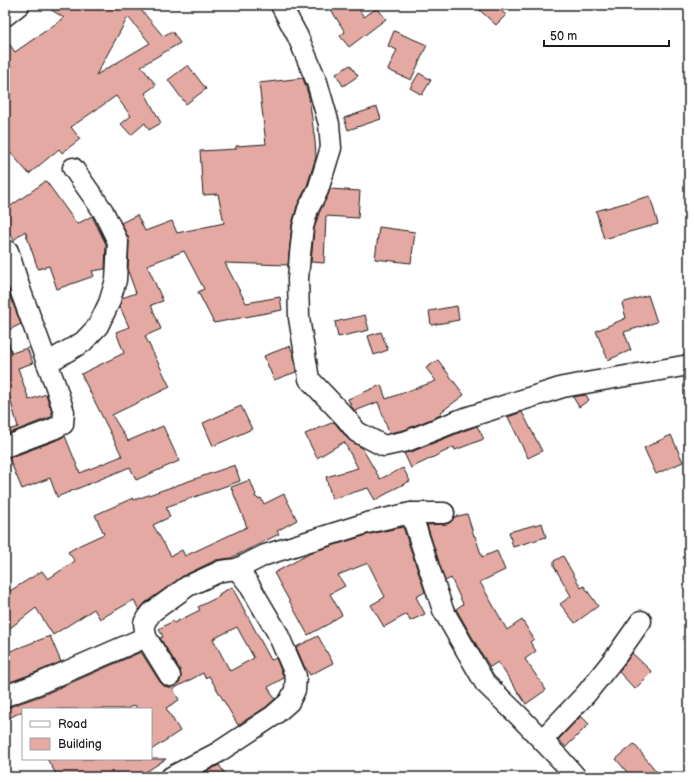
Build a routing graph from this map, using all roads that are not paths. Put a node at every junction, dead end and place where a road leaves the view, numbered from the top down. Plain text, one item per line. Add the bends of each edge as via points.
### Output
1 (19, 5) edge
2 (281, 5) edge
3 (5, 16) edge
4 (73, 168) dead end
5 (8, 251) dead end
6 (47, 363) junction
7 (689, 365) edge
8 (5, 448) edge
9 (411, 513) junction
10 (444, 513) dead end
11 (238, 569) junction
12 (641, 621) dead end
13 (146, 637) junction
14 (170, 676) dead end
15 (5, 696) edge
16 (542, 740) junction
17 (171, 777) edge
18 (576, 777) edge

1 - 3 street
2 - 7 street via 317,82 329,124 331,148 318,190 308,209 300,254 299,318 309,379 346,416 357,432 384,446 407,441 462,419 563,387
4 - 6 street via 103,211 118,242 116,280 98,326 83,342
5 - 6 street
6 - 8 street via 64,412 63,424
9 - 10 street
9 - 11 street via 367,523 265,555
9 - 16 street via 443,610 485,683
11 - 13 street via 221,571 188,586 152,612 144,623
11 - 17 street via 277,632 296,676 295,690 288,702 273,716 217,754
12 - 16 street via 586,694
13 - 14 street
13 - 15 street
16 - 18 street

